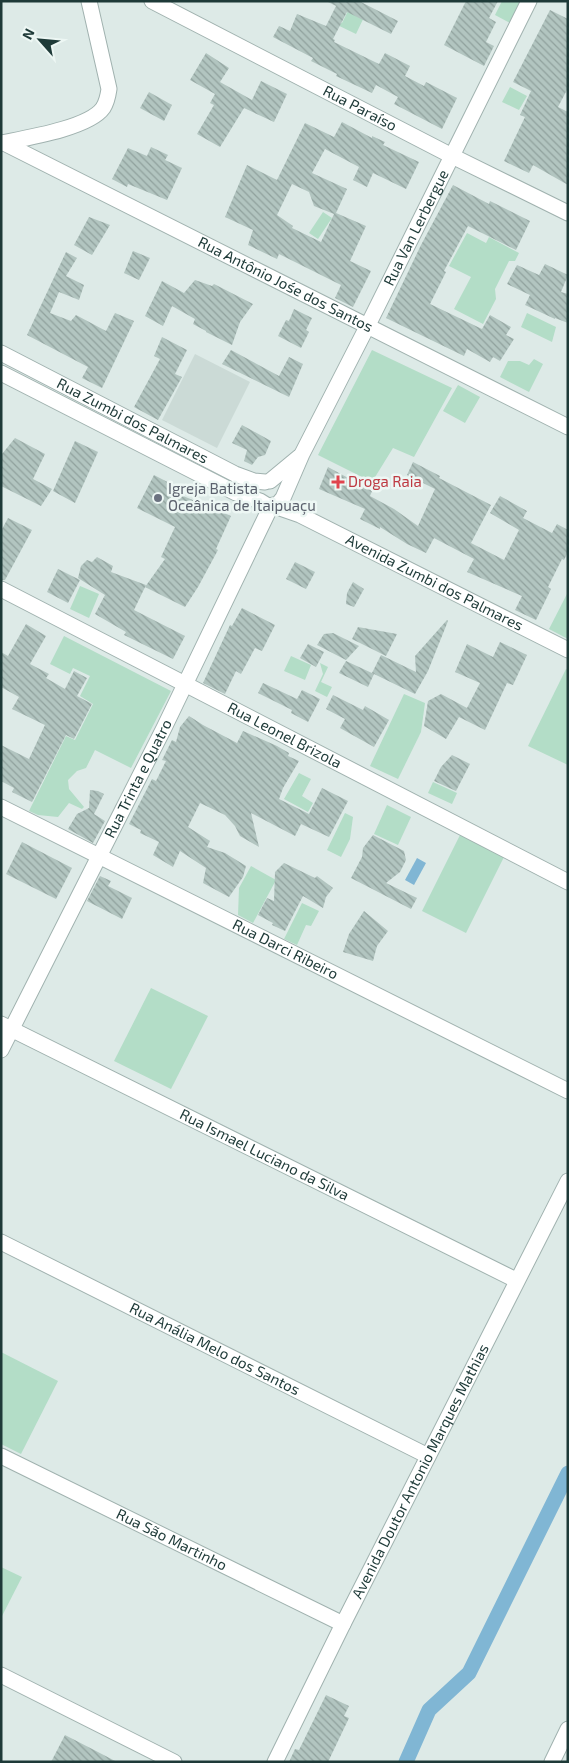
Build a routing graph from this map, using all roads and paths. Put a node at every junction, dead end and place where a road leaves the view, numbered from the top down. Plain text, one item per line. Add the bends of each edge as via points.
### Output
1 (89, 1) edge
2 (152, 1) edge
3 (529, 1) edge
4 (2, 143) edge
5 (452, 156) junction
6 (568, 213) edge
7 (368, 325) junction
8 (1, 353) edge
9 (1, 373) edge
10 (568, 427) edge
11 (302, 454) junction
12 (267, 481) junction
13 (274, 501) junction
14 (1, 589) edge
15 (568, 650) edge
16 (186, 684) junction
17 (1, 807) edge
18 (100, 858) junction
19 (568, 882) edge
20 (7, 1027) edge
21 (1, 1050) edge
22 (568, 1091) edge
23 (568, 1180) edge
24 (1, 1242) edge
25 (516, 1280) junction
26 (1, 1456) edge
27 (428, 1456) junction
28 (343, 1624) junction
29 (1, 1675) edge
30 (568, 1729) edge
31 (174, 1762) edge
32 (275, 1762) edge
33 (552, 1762) edge

1 - 4 street via 109,89 103,108 76,125
2 - 5 street, Rua Paraíso
3 - 5 street, Rua Van Lerbergue
4 - 7 street, Rua Antônio Jośe dos Santos
5 - 6 street, Rua Paraíso
5 - 7 street, Rua Van Lerbergue
7 - 10 street, Rua Antônio Jośe dos Santos
7 - 11 street, Rua Van Lerbergue
8 - 12 street, Rua Zumbi dos Palmares via 235,474 254,481
9 - 13 street, Rua Zumbi dos Palmares via 225,487
11 - 12 street, Rua Van Lerbergue
11 - 13 street, Rua Van Lerbergue
12 - 13 street, Avenida Zumbi dos Palmares via 281,486
12 - 13 street via 258,491 258,496
13 - 15 street, Avenida Zumbi dos Palmares
13 - 16 street, Rua Trinta e Quatro
14 - 16 street, Rua Leonel Brizola
16 - 18 street, Rua Trinta e Quatro
16 - 19 street, Rua Leonel Brizola
17 - 18 street, Rua Darci Ribeiro
18 - 20 street, Rua Trinta e Quatro
18 - 22 street, Rua Darci Ribeiro
20 - 21 street, Rua Trinta e Quatro
20 - 25 street, Rua Ismael Luciano da Silva
23 - 25 street, Avenida Doutor Antonio Marques Mathias
24 - 27 street, Rua Anália Melo dos Santos
25 - 27 street, Avenida Doutor Antonio Marques Mathias
26 - 28 street, Rua São Martinho
27 - 28 street, Avenida Doutor Antonio Marques Mathias
28 - 32 street, Avenida Doutor Antonio Marques Mathias
29 - 31 street
30 - 33 street

